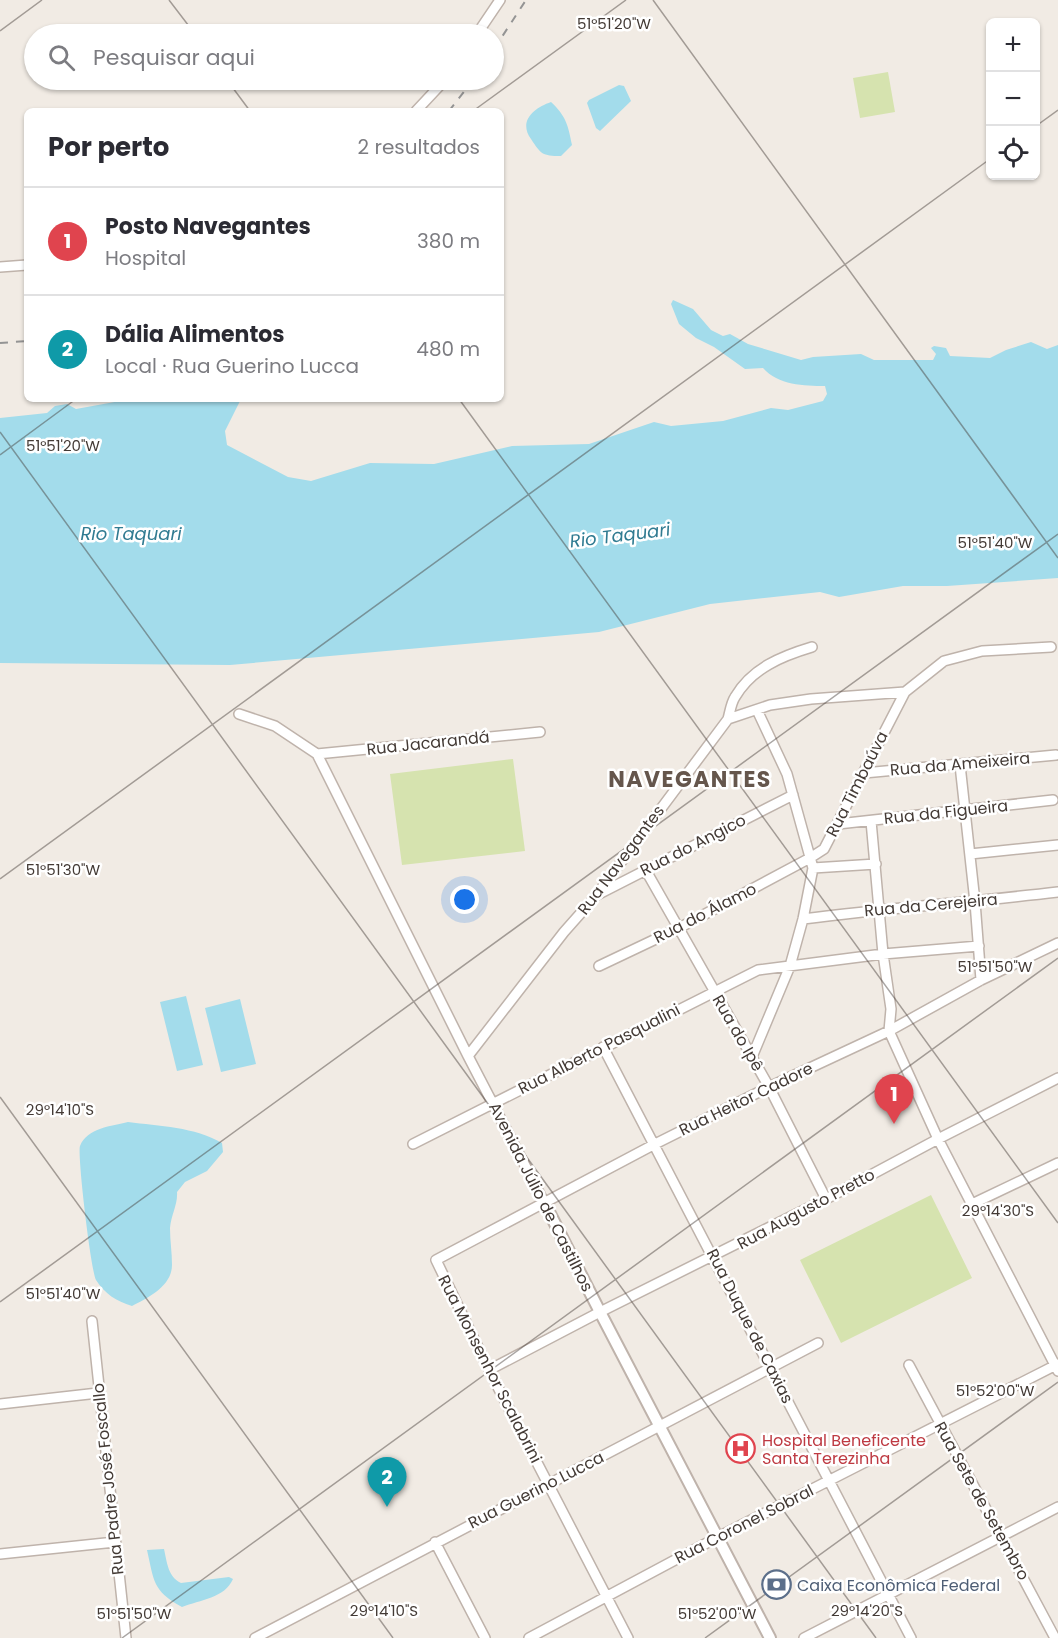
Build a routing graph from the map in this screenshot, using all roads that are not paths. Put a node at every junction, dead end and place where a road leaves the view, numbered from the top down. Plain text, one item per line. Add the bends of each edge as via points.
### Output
1 (500, 0) edge
2 (484, 24) edge
3 (436, 90) edge
4 (419, 108) edge
5 (24, 265) edge
6 (0, 267) edge
7 (812, 647) dead end
8 (1051, 647) dead end
9 (905, 692) junction
10 (757, 710) junction
11 (239, 714) dead end
12 (728, 720) junction
13 (540, 732) dead end
14 (317, 754) junction
15 (1056, 755) dead end
16 (960, 765) junction
17 (864, 773) junction
18 (792, 795) junction
19 (1053, 800) dead end
20 (964, 810) junction
21 (871, 820) junction
22 (838, 824) junction
23 (1058, 844) edge
24 (970, 854) junction
25 (810, 858) junction
26 (876, 864) junction
27 (813, 868) junction
28 (645, 869) junction
29 (1058, 892) edge
30 (595, 897) junction
31 (975, 902) junction
32 (880, 909) junction
33 (803, 919) junction
34 (679, 928) junction
35 (1058, 943) edge
36 (979, 946) junction
37 (883, 954) junction
38 (599, 966) dead end
39 (790, 966) junction
40 (981, 980) junction
41 (714, 992) junction
42 (889, 1031) junction
43 (603, 1047) junction
44 (468, 1056) junction
45 (752, 1057) junction
46 (1058, 1078) edge
47 (769, 1087) junction
48 (493, 1103) junction
49 (938, 1138) junction
50 (413, 1144) dead end
51 (655, 1144) junction
52 (1058, 1163) edge
53 (826, 1199) junction
54 (544, 1202) junction
55 (972, 1204) junction
56 (714, 1257) junction
57 (436, 1260) joint
58 (600, 1312) junction
59 (92, 1321) dead end
60 (818, 1343) dead end
61 (909, 1365) dead end
62 (1057, 1367) edge
63 (771, 1368) junction
64 (489, 1370) junction
65 (98, 1393) junction
66 (0, 1404) edge
67 (939, 1424) junction
68 (660, 1427) junction
69 (829, 1480) junction
70 (548, 1484) junction
71 (1058, 1507) edge
72 (1002, 1536) junction
73 (718, 1538) junction
74 (115, 1542) junction
75 (435, 1542) junction
76 (0, 1554) edge
77 (889, 1592) junction
78 (606, 1596) junction
79 (126, 1638) edge
80 (255, 1638) edge
81 (485, 1638) edge
82 (529, 1638) edge
83 (628, 1638) edge
84 (770, 1638) edge
85 (804, 1638) edge
86 (911, 1638) edge
87 (1055, 1638) edge

1 - 2 street
3 - 4 street
5 - 6 street
7 - 12 street via 779,658 754,674 734,698
8 - 9 street, Rua Timbaúva via 982,651 944,661
9 - 10 street via 811,699
9 - 17 street, Rua Timbaúva
10 - 12 street
10 - 18 street via 787,774
11 - 14 street via 275,726
12 - 30 street, Rua Navegantes
13 - 14 street, Rua Jacarandá
14 - 44 street, Avenida Júlio de Castilhos
15 - 16 street, Rua da Ameixeira
16 - 17 street, Rua da Ameixeira
16 - 20 street
17 - 22 street, Rua Timbaúva
18 - 25 street
18 - 28 street, Rua do Angico
19 - 20 street, Rua da Figueira
20 - 21 street, Rua da Figueira
20 - 24 street
21 - 22 street, Rua da Figueira
21 - 26 street
22 - 25 street, Rua Timbaúva via 824,849
23 - 24 street
24 - 31 street
25 - 27 street
25 - 34 street, Rua do Álamo
26 - 27 street
26 - 32 street
27 - 33 street
28 - 30 street, Rua do Angico
28 - 34 street, Rua do Ipê
29 - 31 street, Rua da Cerejeira
30 - 44 street, Rua Navegantes
31 - 32 street, Rua da Cerejeira
31 - 36 street
32 - 33 street, Rua da Cerejeira
32 - 37 street
33 - 39 street
34 - 38 street, Rua do Álamo
34 - 41 street, Rua do Ipê
35 - 40 street, Rua Heitor Cadore
36 - 37 street, Rua Alberto Pasqualini
36 - 40 street
37 - 39 street, Rua Alberto Pasqualini
37 - 42 street via 891,1009
39 - 41 street, Rua Alberto Pasqualini via 758,970
39 - 45 street
40 - 42 street, Rua Heitor Cadore
41 - 43 street, Rua Alberto Pasqualini
41 - 45 street, Rua do Ipê
42 - 47 street, Rua Heitor Cadore
42 - 49 street
43 - 48 street, Rua Alberto Pasqualini
43 - 51 street, Rua Duque de Caxias
44 - 48 street, Avenida Júlio de Castilhos
45 - 47 street, Rua do Ipê
46 - 49 street, Rua Augusto Pretto
47 - 51 street, Rua Heitor Cadore
47 - 53 street, Rua do Ipê
48 - 50 street, Rua Alberto Pasqualini
48 - 54 street, Avenida Júlio de Castilhos
49 - 53 street, Rua Augusto Pretto
49 - 55 street
51 - 54 street, Rua Heitor Cadore
51 - 56 street, Rua Duque de Caxias
52 - 55 street
53 - 56 street, Rua Augusto Pretto
54 - 57 street, Rua Heitor Cadore
54 - 58 street, Avenida Júlio de Castilhos
55 - 62 street
56 - 58 street, Rua Augusto Pretto
56 - 63 street, Rua Duque de Caxias
57 - 64 street, Rua Monsenhor Scalabrini
58 - 64 street, Rua Augusto Pretto
58 - 68 street, Avenida Júlio de Castilhos
59 - 65 street, Rua Padre José Foscallo
60 - 63 street, Rua Guerino Lucca
61 - 67 street, Rua Sete de Setembro
62 - 67 street, Rua Coronel Sobral
63 - 68 street, Rua Guerino Lucca
63 - 69 street, Rua Duque de Caxias
64 - 70 street, Rua Monsenhor Scalabrini
65 - 66 street
65 - 74 street, Rua Padre José Foscallo
67 - 69 street, Rua Coronel Sobral
67 - 72 street, Rua Sete de Setembro
68 - 70 street, Rua Guerino Lucca
68 - 73 street, Avenida Júlio de Castilhos
69 - 73 street, Rua Coronel Sobral
69 - 77 street, Rua Duque de Caxias
70 - 75 street, Rua Guerino Lucca
70 - 78 street, Rua Monsenhor Scalabrini
71 - 72 street
72 - 77 street
72 - 87 street, Rua Sete de Setembro
73 - 78 street, Rua Coronel Sobral
73 - 84 street, Avenida Júlio de Castilhos
74 - 76 street
74 - 79 street, Rua Padre José Foscallo
75 - 80 street, Rua Guerino Lucca
75 - 81 street
77 - 85 street
77 - 86 street, Rua Duque de Caxias
78 - 82 street, Rua Coronel Sobral
78 - 83 street, Rua Monsenhor Scalabrini

